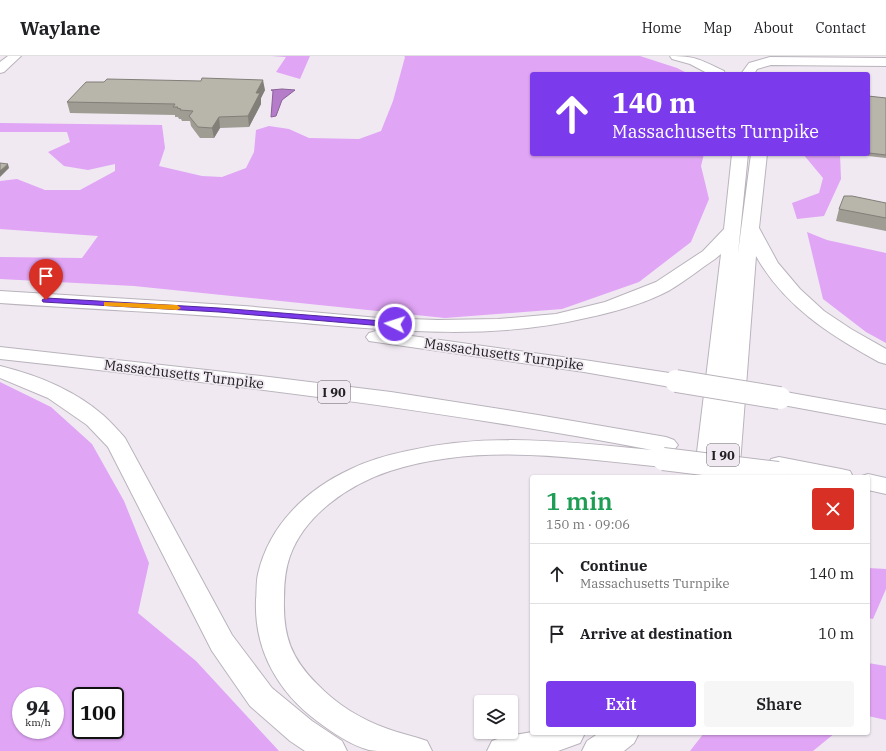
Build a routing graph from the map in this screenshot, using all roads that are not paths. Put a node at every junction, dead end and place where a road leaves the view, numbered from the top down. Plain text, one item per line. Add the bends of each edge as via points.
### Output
1 (15, 56) edge
2 (676, 56) edge
3 (745, 56) edge
4 (886, 62) edge
5 (759, 63) junction
6 (886, 68) edge
7 (0, 69) edge
8 (715, 72) edge
9 (748, 72) edge
10 (767, 72) edge
11 (845, 72) edge
12 (740, 156) edge
13 (759, 156) edge
14 (741, 229) junction
15 (0, 297) edge
16 (77, 302) junction
17 (0, 353) edge
18 (886, 358) edge
19 (0, 372) edge
20 (886, 417) edge
21 (665, 452) junction
22 (778, 469) junction
23 (706, 475) edge
24 (727, 475) edge
25 (800, 475) edge
26 (826, 475) edge
27 (870, 483) edge
28 (886, 486) edge
29 (563, 735) edge
30 (620, 735) edge
31 (331, 751) edge
32 (416, 751) edge
33 (503, 751) edge
34 (598, 751) edge

1 - 7 main road
2 - 8 main road via 694,61
3 - 5 main road
4 - 5 main road via 784,60
5 - 9 main road
5 - 10 main road
6 - 11 main road
12 - 14 main road
13 - 14 main road
14 - 16 main road via 682,275 634,299 586,314 526,323 471,327 410,326 219,310
14 - 18 main road via 783,282 804,303 830,324
14 - 23 main road via 723,326
14 - 24 main road via 742,299
15 - 16 main road, Massachusetts Turnpike
16 - 20 main road, Massachusetts Turnpike, bridge via 388,338 584,366
17 - 21 main road, Massachusetts Turnpike / I 90 via 324,390 520,418
19 - 31 main road via 56,393 95,420 117,443 222,643 261,697 301,731
21 - 22 main road, bridge
21 - 32 main road via 513,446 420,454 354,477 303,513 283,541 272,572 268,615 276,650 296,682 317,703 376,740
22 - 25 main road
22 - 26 main road
27 - 28 main road
29 - 33 main road via 526,748
30 - 34 main road

